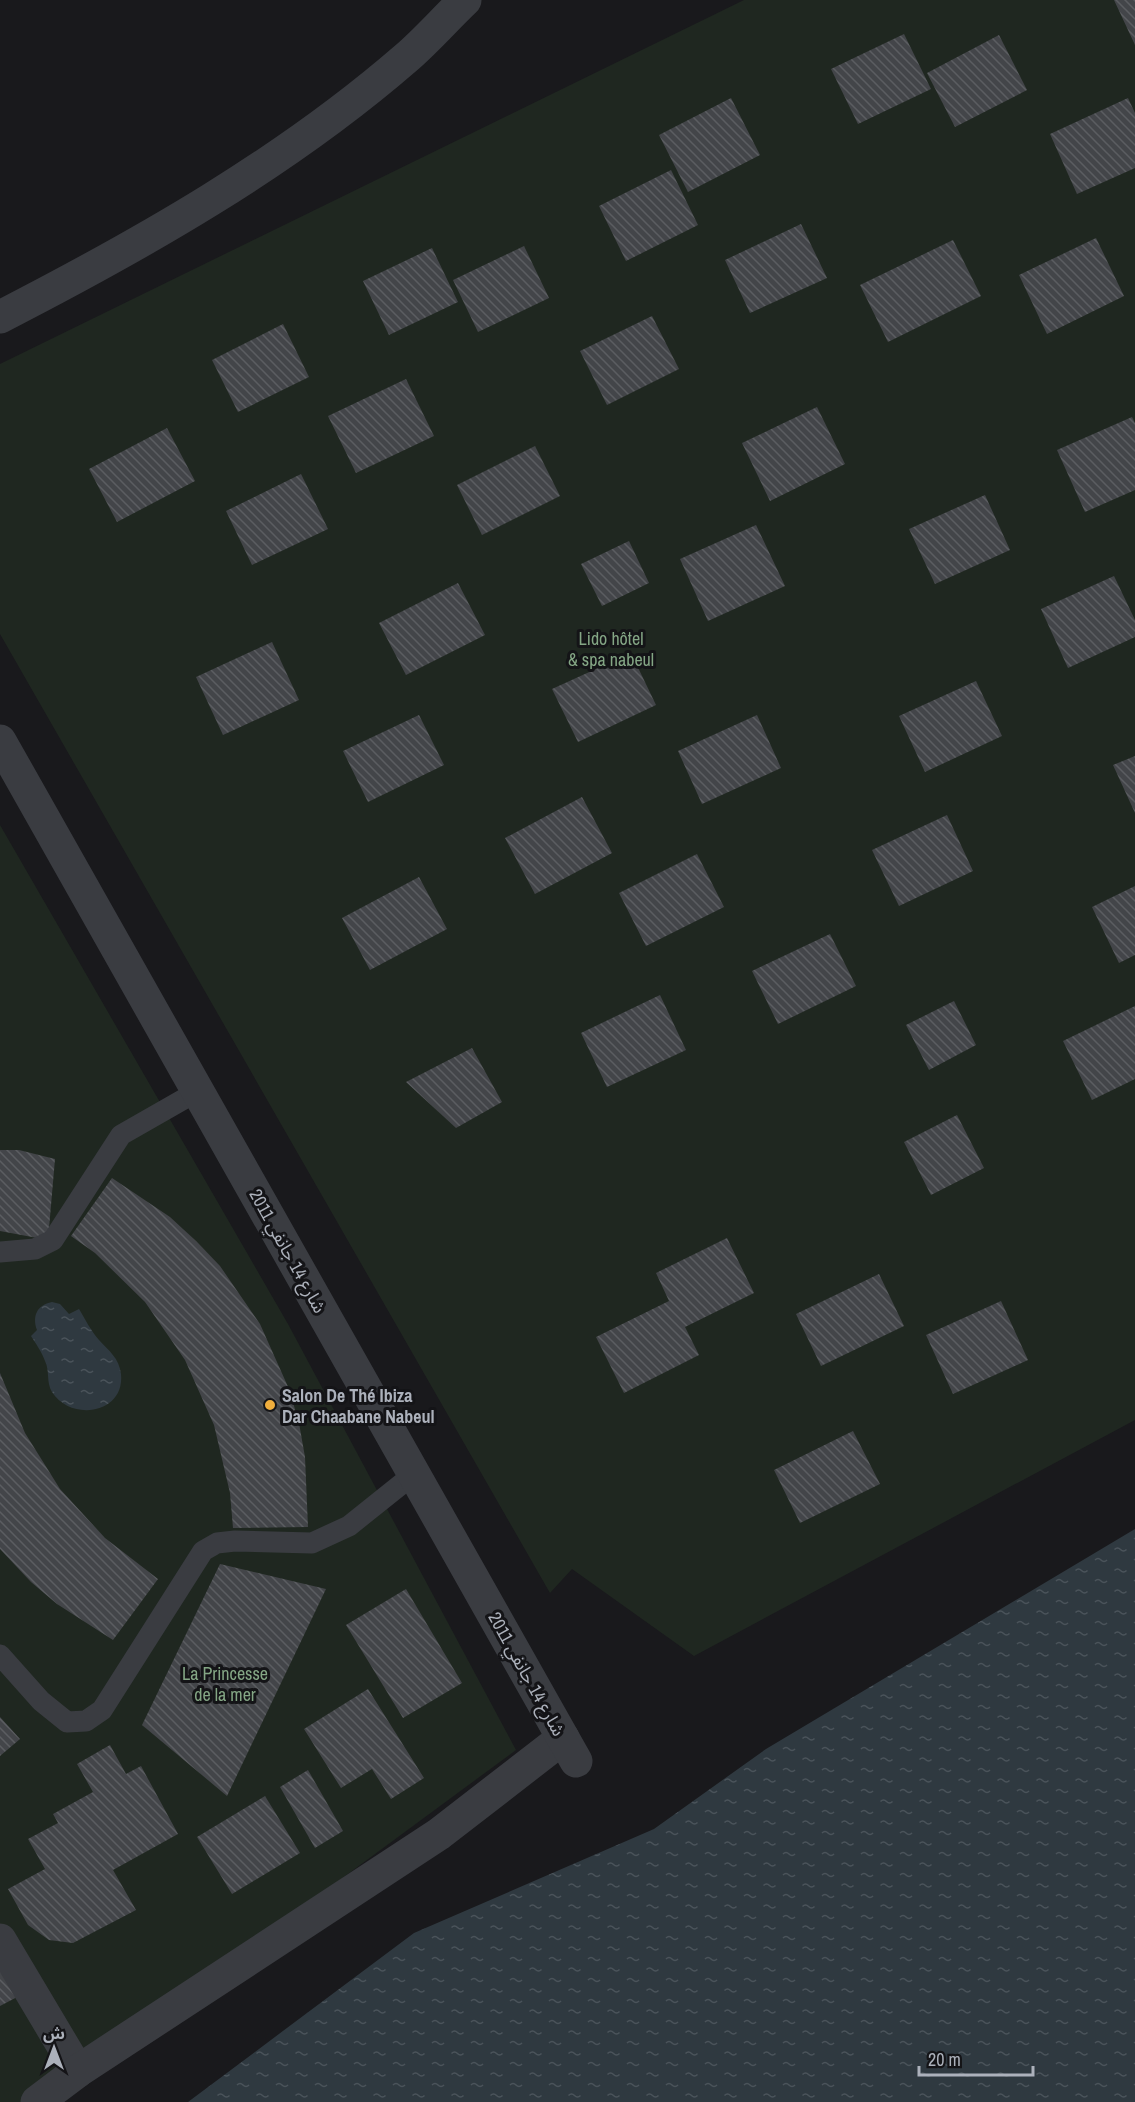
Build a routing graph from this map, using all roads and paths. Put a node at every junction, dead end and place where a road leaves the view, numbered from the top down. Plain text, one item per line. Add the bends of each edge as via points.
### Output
1 (465, 0) edge
2 (0, 317) edge
3 (0, 741) edge
4 (198, 1091) junction
5 (0, 1252) edge
6 (414, 1474) junction
7 (0, 1655) edge
8 (0, 1940) edge
9 (78, 2071) junction
10 (37, 2102) edge

1 - 2 street via 407,57 285,152 95,268
3 - 4 street, شارع 14 جانفي 2011
4 - 5 lane via 121,1135 53,1240 35,1249
4 - 6 street, شارع 14 جانفي 2011
6 - 7 lane via 349,1526 312,1543 236,1541 217,1543 203,1551 102,1710 86,1721 67,1722 41,1701
6 - 9 street, شارع 14 جانفي 2011 via 569,1749
8 - 9 street
9 - 10 street

